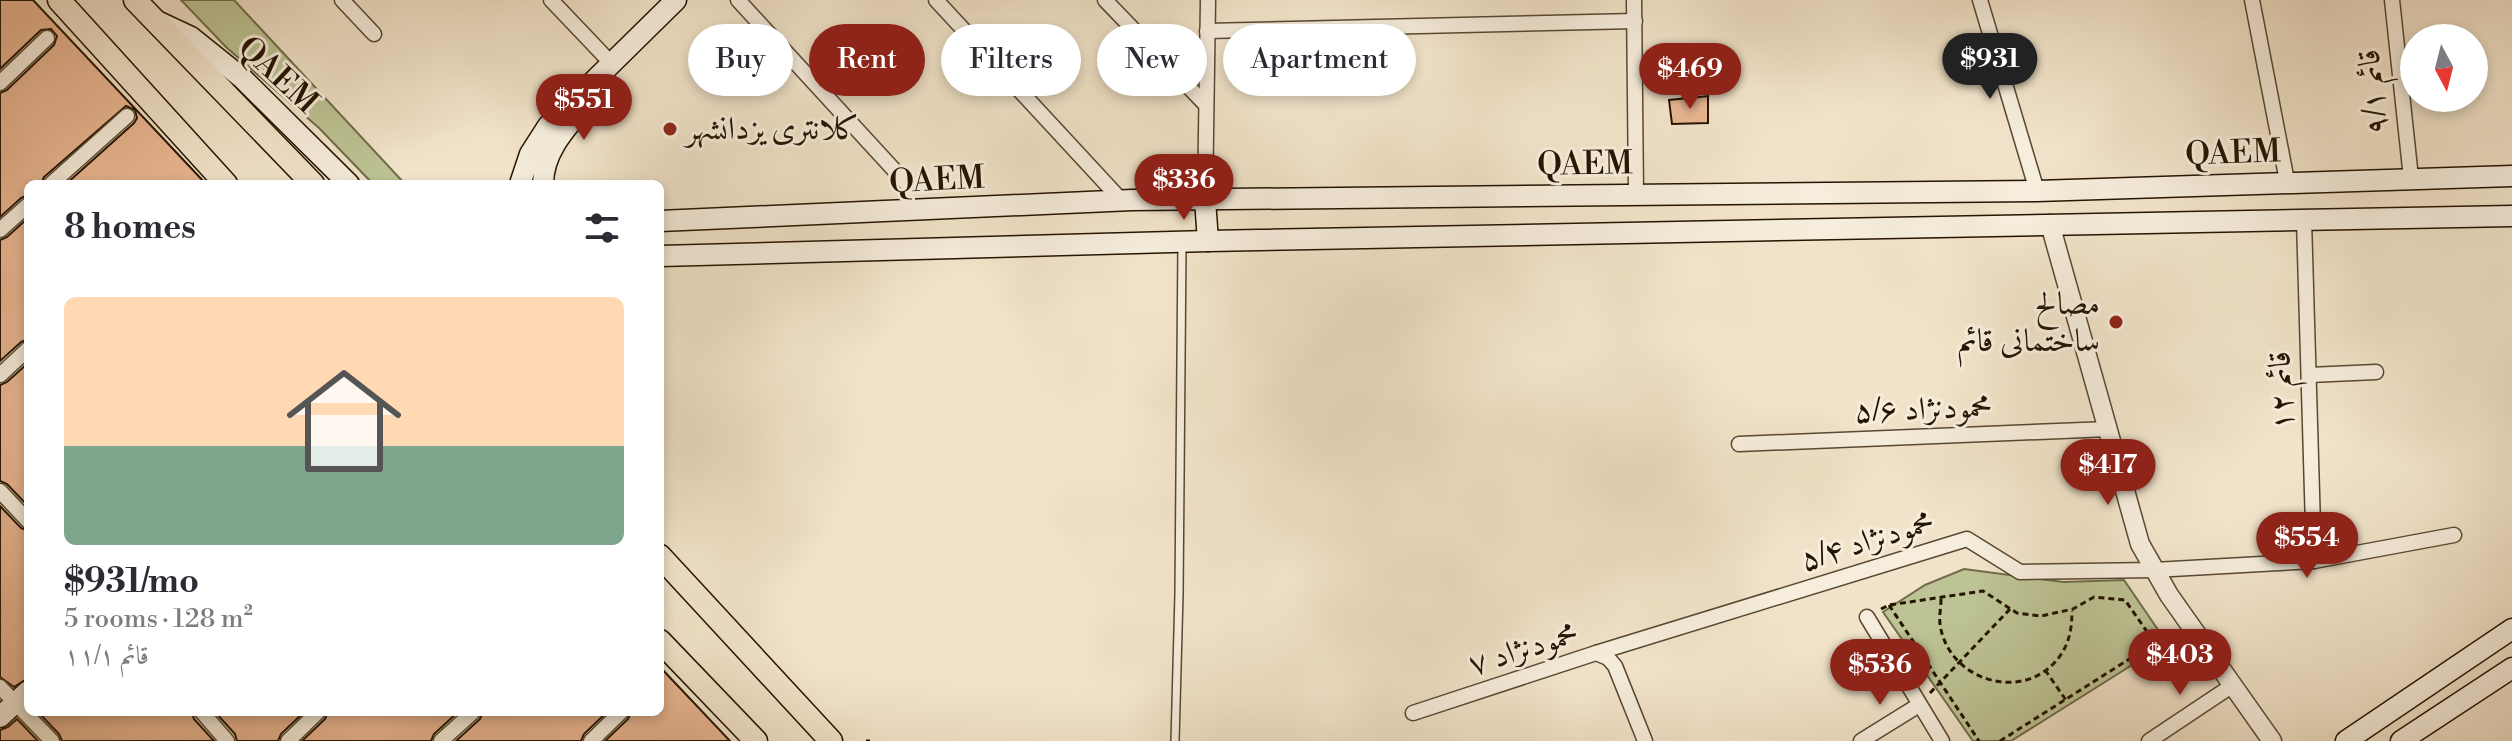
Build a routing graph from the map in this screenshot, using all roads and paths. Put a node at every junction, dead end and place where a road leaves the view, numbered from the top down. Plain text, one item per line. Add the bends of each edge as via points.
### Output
1 (59, 0) edge
2 (135, 0) edge
3 (342, 0) edge
4 (551, 0) edge
5 (676, 0) edge
6 (694, 0) edge
7 (738, 0) edge
8 (936, 0) edge
9 (1105, 0) edge
10 (1208, 0) edge
11 (1634, 0) edge
12 (1980, 0) edge
13 (2252, 0) edge
14 (2392, 0) edge
15 (1635, 21) junction
16 (159, 22) junction
17 (1207, 31) joint
18 (374, 34) dead end
19 (47, 38) dead end
20 (611, 63) junction
21 (0, 83) edge
22 (1206, 96) edge
23 (1206, 105) junction
24 (127, 116) dead end
25 (567, 117) junction
26 (2512, 176) edge
27 (2411, 178) junction
28 (55, 180) edge
29 (222, 180) edge
30 (309, 180) edge
31 (345, 180) edge
32 (521, 180) edge
33 (543, 180) edge
34 (2287, 181) junction
35 (907, 184) dead end
36 (2037, 191) junction
37 (1636, 193) junction
38 (1205, 200) junction
39 (1122, 201) junction
40 (24, 209) edge
41 (2512, 216) edge
42 (2304, 220) junction
43 (664, 221) edge
44 (2050, 224) junction
45 (0, 230) edge
46 (1208, 241) junction
47 (1182, 242) junction
48 (664, 256) edge
49 (24, 353) edge
50 (2376, 372) dead end
51 (0, 375) edge
52 (2309, 375) junction
53 (2109, 429) junction
54 (1739, 444) dead end
55 (0, 491) edge
56 (24, 517) edge
57 (2454, 535) dead end
58 (664, 560) edge
59 (2314, 561) junction
60 (2154, 570) junction
61 (1941, 599) junction
62 (1889, 605) junction
63 (2010, 609) junction
64 (2073, 609) junction
65 (1867, 617) joint
66 (2188, 622) junction
67 (2512, 629) edge
68 (2155, 643) junction
69 (664, 645) edge
70 (1596, 653) junction
71 (1959, 664) junction
72 (2512, 668) edge
73 (2045, 670) junction
74 (1940, 683) junction
75 (2233, 685) junction
76 (0, 687) edge
77 (2066, 700) junction
78 (14, 704) edge
79 (1919, 705) junction
80 (1413, 713) dead end
81 (26, 716) edge
82 (205, 716) edge
83 (314, 716) edge
84 (469, 716) edge
85 (617, 716) edge
86 (52, 741) edge
87 (227, 741) edge
88 (288, 741) edge
89 (441, 741) edge
90 (591, 741) edge
91 (756, 741) edge
92 (831, 741) edge
93 (1175, 741) edge
94 (1645, 741) edge
95 (1861, 741) edge
96 (1942, 741) edge
97 (1979, 741) edge
98 (2000, 741) edge
99 (2149, 741) edge
100 (2272, 741) edge
101 (2346, 741) edge
102 (2401, 741) edge

1 - 29 main road
2 - 16 main road
3 - 18 street
4 - 20 street
5 - 20 main road
6 - 25 main road
7 - 35 street
8 - 39 street
9 - 23 street
10 - 17 street
11 - 15 street
12 - 36 street
13 - 34 street
14 - 27 street, قائم ۹/۱
15 - 17 street
15 - 37 street
16 - 30 main road
16 - 31 main road, QAEM via 191,37 242,78
19 - 21 street
20 - 25 main road
22 - 23 street
23 - 38 street
24 - 28 street
25 - 32 main road via 548,126
25 - 33 main road
26 - 27 main road, QAEM
27 - 34 main road, QAEM
34 - 36 main road, QAEM
36 - 37 main road, QAEM
36 - 44 main road
37 - 38 main road, QAEM
38 - 39 main road, QAEM
38 - 46 main road
39 - 43 main road, QAEM
40 - 45 street
41 - 42 main road
42 - 44 main road
42 - 52 street, قائم ۱۲
44 - 46 main road
44 - 53 street
46 - 47 main road
47 - 48 main road
47 - 93 lane
49 - 51 street
50 - 52 street
52 - 59 street, قائم ۱۲
53 - 54 street, محمودنژاد ۵/۶
53 - 60 street via 2140,544
55 - 56 street
57 - 59 street, محمودنژاد ۵/۴
58 - 92 main road
59 - 60 street, محمودنژاد ۵/۴
60 - 66 street
60 - 70 street, محمودنژاد ۵/۴ via 2020,572 1967,539
61 - 62 path
61 - 63 path via 1983,591
61 - 71 path via 1945,645
62 - 65 path
62 - 74 path
63 - 64 path via 2041,616
63 - 71 path
64 - 68 path via 2094,597 2125,600
64 - 73 path via 2062,654
65 - 79 street
66 - 68 path
66 - 75 street
67 - 101 main road
68 - 77 path
69 - 91 main road
70 - 80 street, محمودنژاد ۷
70 - 94 street, محمودنژاد ۷ via 1615,666
71 - 73 path via 1978,677 2001,683 2024,681
71 - 74 path
72 - 102 main road
73 - 77 path
74 - 79 path
74 - 97 path
75 - 99 street
75 - 100 street
76 - 78 street
77 - 98 path
79 - 95 street
79 - 96 street
81 - 86 street
82 - 87 street
83 - 88 street
84 - 89 street
85 - 90 street

